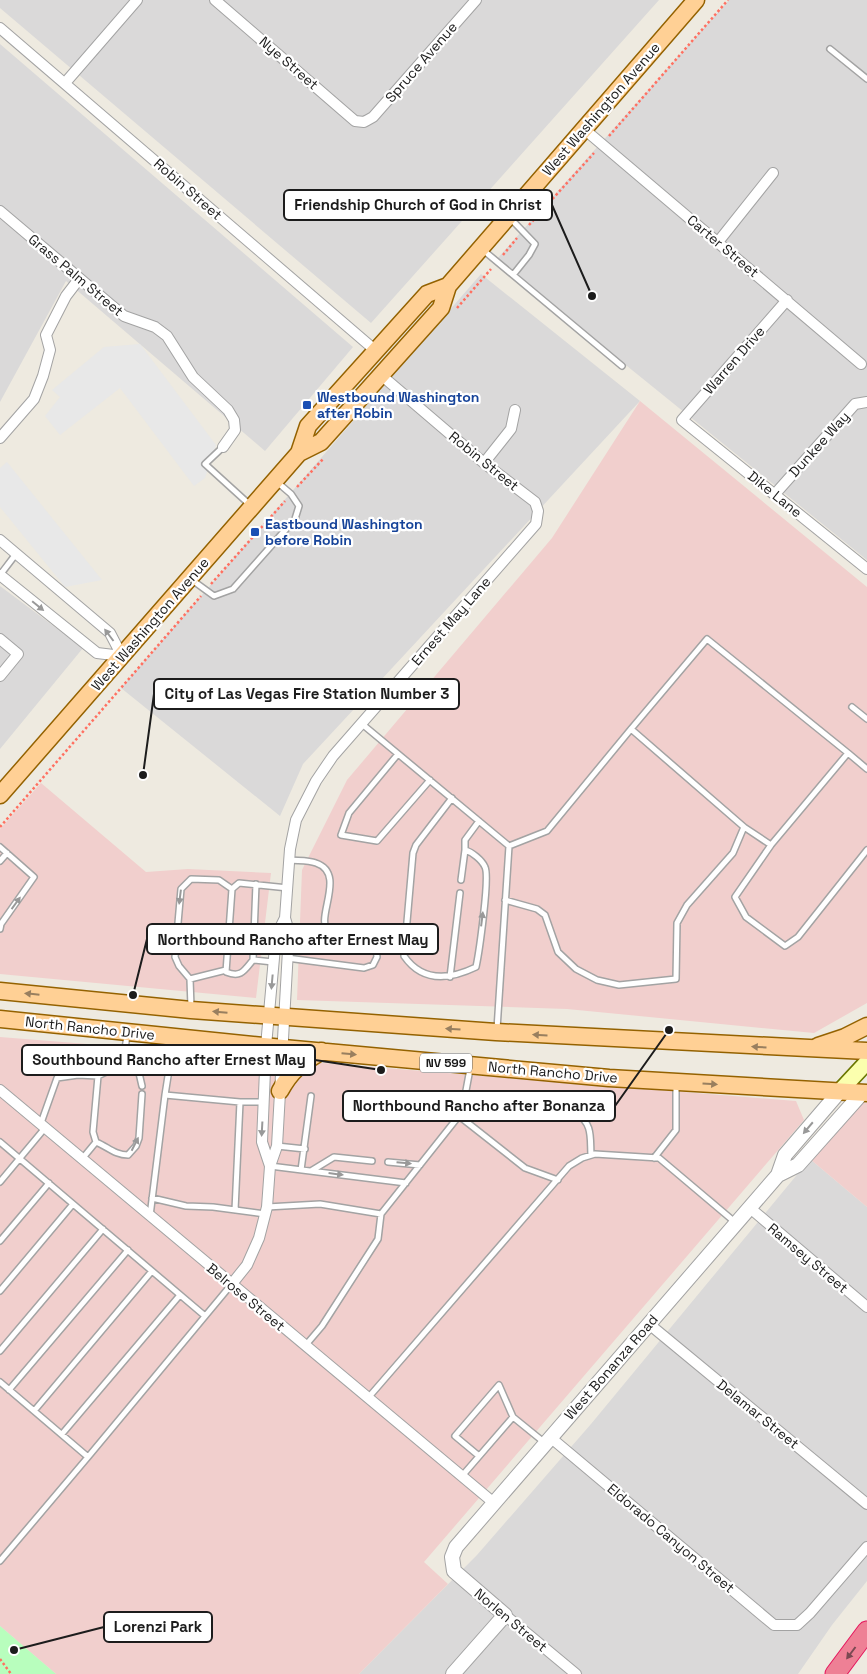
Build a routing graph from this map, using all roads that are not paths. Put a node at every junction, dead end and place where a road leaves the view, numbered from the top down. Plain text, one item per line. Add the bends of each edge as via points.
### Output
1 (137, 0) edge
2 (215, 0) edge
3 (696, 0) edge
4 (474, 1) edge
5 (0, 28) edge
6 (830, 49) dead end
7 (867, 79) edge
8 (65, 83) junction
9 (364, 122) joint
10 (584, 129) junction
11 (773, 173) dead end
12 (0, 212) edge
13 (508, 216) junction
14 (718, 242) junction
15 (481, 248) junction
16 (513, 275) junction
17 (79, 279) junction
18 (448, 286) junction
19 (427, 294) junction
20 (787, 300) junction
21 (376, 351) junction
22 (861, 364) dead end
23 (622, 366) dead end
24 (381, 375) junction
25 (867, 402) edge
26 (515, 410) dead end
27 (682, 420) joint
28 (0, 438) edge
29 (321, 442) junction
30 (223, 446) joint
31 (299, 453) junction
32 (484, 463) junction
33 (275, 480) junction
34 (775, 494) junction
35 (252, 507) junction
36 (538, 511) joint
37 (0, 540) edge
38 (16, 554) junction
39 (865, 563) edge
40 (0, 575) edge
41 (190, 579) junction
42 (0, 639) edge
43 (122, 656) junction
44 (0, 676) edge
45 (852, 707) dead end
46 (867, 719) edge
47 (362, 724) junction
48 (631, 729) junction
49 (848, 753) junction
50 (398, 754) junction
51 (867, 770) edge
52 (430, 780) junction
53 (0, 796) edge
54 (452, 798) junction
55 (479, 821) junction
56 (744, 827) junction
57 (771, 845) junction
58 (509, 846) junction
59 (0, 847) edge
60 (465, 850) junction
61 (867, 850) edge
62 (7, 853) junction
63 (289, 860) junction
64 (0, 861) edge
65 (461, 880) dead end
66 (256, 884) junction
67 (288, 888) junction
68 (232, 889) junction
69 (460, 893) dead end
70 (506, 900) junction
71 (285, 918) junction
72 (0, 928) edge
73 (287, 958) junction
74 (252, 960) junction
75 (274, 962) junction
76 (226, 970) junction
77 (450, 977) junction
78 (190, 979) junction
79 (0, 991) edge
80 (190, 1010) junction
81 (277, 1017) junction
82 (0, 1019) edge
83 (867, 1026) edge
84 (127, 1032) junction
85 (496, 1032) junction
86 (174, 1036) junction
87 (266, 1046) junction
88 (283, 1048) junction
89 (808, 1049) junction
90 (322, 1051) junction
91 (867, 1051) edge
92 (867, 1062) edge
93 (123, 1064) junction
94 (471, 1065) junction
95 (98, 1076) junction
96 (676, 1081) junction
97 (142, 1086) dead end
98 (0, 1090) edge
99 (280, 1091) junction
100 (840, 1091) junction
101 (866, 1091) edge
102 (142, 1094) dead end
103 (165, 1094) junction
104 (311, 1096) dead end
105 (240, 1102) junction
106 (264, 1102) junction
107 (464, 1107) junction
108 (459, 1116) junction
109 (43, 1126) junction
110 (0, 1142) edge
111 (96, 1142) junction
112 (277, 1146) junction
113 (305, 1149) junction
114 (591, 1155) junction
115 (20, 1158) junction
116 (654, 1158) junction
117 (82, 1159) junction
118 (372, 1161) dead end
119 (388, 1162) dead end
120 (420, 1165) junction
121 (270, 1166) junction
122 (301, 1170) junction
123 (310, 1171) junction
124 (778, 1175) junction
125 (558, 1180) junction
126 (0, 1182) edge
127 (49, 1183) junction
128 (406, 1183) junction
129 (152, 1198) junction
130 (73, 1204) junction
131 (750, 1208) junction
132 (234, 1210) junction
133 (266, 1210) junction
134 (381, 1214) junction
135 (150, 1216) junction
136 (736, 1223) junction
137 (103, 1229) junction
138 (0, 1241) edge
139 (128, 1250) junction
140 (152, 1271) junction
141 (231, 1285) junction
142 (0, 1291) edge
143 (180, 1295) junction
144 (867, 1307) edge
145 (205, 1316) junction
146 (648, 1324) junction
147 (305, 1346) junction
148 (0, 1351) edge
149 (0, 1382) edge
150 (9, 1390) junction
151 (368, 1398) junction
152 (34, 1411) junction
153 (513, 1417) junction
154 (62, 1434) junction
155 (548, 1440) junction
156 (479, 1456) junction
157 (88, 1457) junction
158 (462, 1476) junction
159 (494, 1502) junction
160 (867, 1504) edge
161 (867, 1546) edge
162 (0, 1560) edge
163 (452, 1563) joint
164 (504, 1615) junction
165 (867, 1631) edge
166 (453, 1674) edge
167 (576, 1674) edge
168 (835, 1674) edge

1 - 8 street
2 - 9 street, Nye Street via 355,120
3 - 10 main road, West Washington Avenue
4 - 9 street, Spruce Avenue via 374,117
5 - 8 street, Robin Street
6 - 7 lane
8 - 21 street, Robin Street
10 - 13 main road, West Washington Avenue
10 - 14 street, Carter Street
11 - 14 street
12 - 17 street, Grass Palm Street
13 - 15 main road, West Washington Avenue
13 - 16 lane via 536,244
14 - 20 street, Carter Street
15 - 16 lane
15 - 18 main road, West Washington Avenue
16 - 23 lane
17 - 28 street via 66,296 46,335 50,350 34,399
17 - 30 street, Grass Palm Street via 124,316 155,327 167,336 193,377 228,410 234,420 235,430
18 - 19 main road, West Washington Avenue
18 - 24 main road, West Washington Avenue via 441,308
19 - 21 main road, West Washington Avenue
19 - 24 main road via 420,315 383,358
20 - 22 street, Carter Street
20 - 27 street, Warren Drive
21 - 29 main road via 371,371 338,410
21 - 31 main road, West Washington Avenue via 308,426
24 - 29 main road, West Washington Avenue
24 - 32 street, Robin Street
25 - 34 street, Dunkee Way via 855,404
26 - 32 street via 511,430
27 - 34 street, Dike Lane
29 - 31 main road, West Washington Avenue
30 - 35 lane via 205,464
31 - 33 main road, West Washington Avenue
32 - 36 street, Robin Street via 534,502
33 - 35 main road, West Washington Avenue
33 - 41 lane via 299,506 289,526 233,589 214,596
34 - 39 street, Dike Lane
35 - 41 main road, West Washington Avenue
36 - 47 street, Ernest May Lane via 536,524
37 - 38 street
38 - 40 lane
43 -> 38 street via 110,633
40 -> 43 street via 97,653
41 - 43 main road, West Washington Avenue
42 - 44 street via 18,654
43 - 53 main road, West Washington Avenue
45 - 46 lane
47 - 50 lane
47 - 63 street, Ernest May Lane via 333,756 305,801 296,820
48 - 49 lane via 707,639
48 - 56 lane
48 - 58 lane via 547,831
49 - 51 lane
49 - 57 lane
50 - 52 lane
50 - 52 lane via 349,813 342,835 377,841
52 - 54 lane
54 - 55 lane
54 - 77 lane via 413,853 404,956 421,973
55 - 58 lane
55 - 60 lane via 466,840
56 - 57 lane
56 - 70 lane via 733,853 687,905 677,923 676,979 619,985 597,980 576,969 558,952 545,915 537,909
57 - 61 lane via 734,897 746,917 785,946 798,937
58 - 70 lane
59 - 62 lane
60 - 65 lane
77 -> 60 lane via 476,967 484,907 486,868
62 - 64 lane
72 -> 62 lane via 34,877
63 - 67 street, Ernest May Lane
63 - 73 lane via 316,863 325,869 330,878 325,925 329,932 371,940 376,945 376,957 373,965 364,968
66 - 67 lane
66 - 68 lane via 239,882
66 - 74 lane
67 - 71 street, Ernest May Lane
68 - 76 lane
68 -> 78 lane via 219,880 190,878 181,889 175,957
69 - 77 lane
70 - 85 lane
71 - 73 street, Ernest May Lane via 289,932
71 - 75 street, Ernest May Lane via 276,936
73 - 81 street, Ernest May Lane
74 - 75 lane
74 - 76 lane via 243,972 234,975
75 -> 81 street, Ernest May Lane
76 - 78 lane
78 - 80 lane
80 -> 79 main road, North Rancho Drive
81 -> 80 main road, North Rancho Drive
85 -> 81 main road, North Rancho Drive
81 - 87 street, Ernest May Lane
81 - 88 street, Ernest May Lane
82 - 84 main road, North Rancho Drive / NV 599
83 - 89 main road via 845,1038
84 - 86 main road, North Rancho Drive / NV 599
84 - 93 lane
89 -> 85 main road, North Rancho Drive
86 - 87 main road, North Rancho Drive / NV 599
86 - 103 lane
87 - 88 main road, North Rancho Drive / NV 599
87 - 106 street, Ernest May Lane
88 - 90 main road, North Rancho Drive / NV 599
88 - 99 street, Ernest May Lane
89 - 91 main road, North Rancho Drive
90 -> 94 main road, North Rancho Drive / NV 599
90 - 99 main road via 295,1069
92 - 100 main road, West Bonanza Road
93 - 95 lane
93 - 97 lane via 139,1073
94 - 96 main road, North Rancho Drive / NV 599
94 - 107 lane
95 - 109 lane via 57,1078
95 - 111 lane via 93,1132
96 -> 100 main road, North Rancho Drive / NV 599
96 - 116 lane via 676,1130
98 - 109 street, Belrose Street
99 - 112 street, Ernest May Lane
100 - 101 main road, North Rancho Drive / NV 599
100 -> 124 street, West Bonanza Road via 785,1155
101 - 124 street, West Bonanza Road via 798,1165
111 -> 102 lane via 118,1155 128,1155 139,1138
103 - 105 lane
103 - 129 lane
104 - 113 lane
105 - 106 lane
105 - 132 lane
106 -> 121 street, Ernest May Lane via 262,1142
107 - 108 lane
107 - 114 lane via 496,1114 512,1108 576,1113 589,1125
108 - 120 lane
108 - 125 lane via 525,1168
109 - 115 lane
109 - 117 street, Belrose Street
110 - 115 lane
111 - 117 lane
112 - 113 lane
112 - 121 street, Ernest May Lane
113 - 122 lane
114 - 116 lane
114 - 125 lane via 569,1166
115 - 126 lane
115 - 127 lane
116 - 136 lane via 659,1158
117 - 135 street, Belrose Street
118 - 123 lane via 334,1157
119 -> 120 lane
120 - 128 lane
121 - 122 lane
121 - 133 street, Ernest May Lane
122 - 123 lane
123 -> 128 lane
124 - 131 street, West Bonanza Road
125 - 151 lane
127 - 130 lane
127 - 138 lane
128 - 134 lane
129 - 132 lane via 186,1206
129 - 135 lane
130 - 137 lane
130 - 142 lane
131 - 136 street, West Bonanza Road
131 - 144 street, Ramsey Street
132 - 133 lane
133 - 134 lane via 320,1204
133 - 141 street, Ernest May Lane via 259,1238 247,1265
134 - 147 lane via 378,1238 322,1326
135 - 141 street, Belrose Street
136 - 146 street, West Bonanza Road
137 - 139 lane
137 - 148 lane
139 - 140 lane
139 - 150 lane
140 - 143 lane
140 - 152 lane
141 - 145 lane
141 - 147 street, Belrose Street
143 - 145 lane
143 - 154 lane
145 - 157 lane
146 - 155 street, West Bonanza Road
146 - 160 street, Delamar Street
147 - 151 street, Belrose Street
149 - 150 lane
150 - 152 lane
151 - 158 street, Belrose Street
152 - 154 lane
153 - 155 lane
153 - 156 lane
153 - 156 lane via 499,1385 455,1436
154 - 157 lane
155 - 159 street, West Bonanza Road
155 - 161 street, Eldorado Canyon Street via 774,1625 796,1625
156 - 158 lane
157 - 162 lane
158 - 159 street, Belrose Street
159 - 163 street, West Bonanza Road via 456,1547
163 - 164 street, Norlen Street via 458,1576
164 - 166 street
164 - 167 street, Norlen Street
165 -> 168 highway

